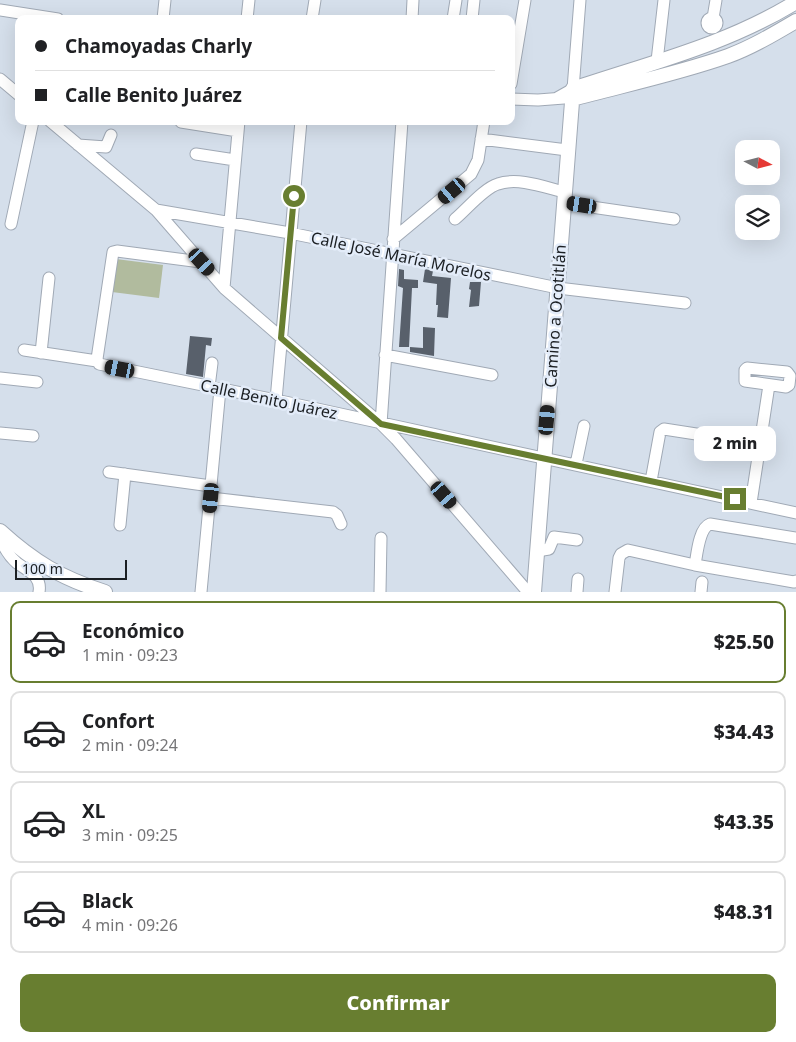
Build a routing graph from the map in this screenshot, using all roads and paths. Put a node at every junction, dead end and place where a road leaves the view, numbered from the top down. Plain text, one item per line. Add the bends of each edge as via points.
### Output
1 (166, 0) edge
2 (249, 0) edge
3 (315, 0) edge
4 (413, 0) edge
5 (456, 0) edge
6 (474, 0) edge
7 (525, 0) edge
8 (580, 0) edge
9 (664, 0) edge
10 (716, 0) edge
11 (789, 3) edge
12 (0, 10) edge
13 (32, 15) edge
14 (164, 15) edge
15 (248, 15) edge
16 (313, 15) edge
17 (412, 15) edge
18 (454, 15) edge
19 (472, 15) edge
20 (796, 21) edge
21 (710, 45) junction
22 (515, 60) edge
23 (657, 61) junction
24 (1, 82) edge
25 (15, 92) edge
26 (593, 93) junction
27 (573, 94) junction
28 (515, 99) edge
29 (32, 125) edge
30 (55, 125) edge
31 (224, 125) edge
32 (301, 125) edge
33 (402, 125) edge
34 (483, 125) edge
35 (238, 126) edge
36 (569, 132) junction
37 (111, 136) dead end
38 (481, 139) junction
39 (78, 144) junction
40 (567, 150) junction
41 (196, 154) dead end
42 (235, 160) junction
43 (564, 197) junction
44 (156, 210) junction
45 (674, 219) dead end
46 (455, 220) dead end
47 (229, 221) junction
48 (12, 224) dead end
49 (290, 232) junction
50 (393, 240) junction
51 (393, 254) junction
52 (202, 262) junction
53 (50, 278) dead end
54 (224, 288) junction
55 (558, 288) junction
56 (685, 302) dead end
57 (281, 338) junction
58 (24, 350) dead end
59 (41, 353) junction
60 (386, 355) junction
61 (98, 360) junction
62 (212, 363) dead end
63 (492, 375) dead end
64 (0, 378) edge
65 (37, 382) dead end
66 (769, 384) dead end
67 (214, 388) junction
68 (276, 400) junction
69 (381, 424) junction
70 (584, 426) dead end
71 (0, 433) edge
72 (33, 436) dead end
73 (709, 436) dead end
74 (544, 458) junction
75 (576, 464) junction
76 (109, 472) dead end
77 (125, 474) junction
78 (652, 481) junction
79 (211, 492) junction
80 (752, 503) junction
81 (796, 513) edge
82 (340, 524) dead end
83 (120, 525) dead end
84 (0, 532) edge
85 (0, 536) edge
86 (381, 538) dead end
87 (796, 538) edge
88 (577, 540) dead end
89 (537, 551) junction
90 (695, 565) junction
91 (578, 580) dead end
92 (796, 581) edge
93 (39, 592) edge
94 (105, 592) edge
95 (201, 592) edge
96 (380, 592) edge
97 (528, 592) edge
98 (534, 592) edge
99 (577, 592) edge
100 (614, 592) edge

1 - 14 street
2 - 15 street
3 - 16 street
4 - 17 street
5 - 18 street
6 - 19 street
7 - 22 street
8 - 27 street
9 - 23 street
10 - 21 street
11 - 21 main road via 747,30
12 - 13 street
20 - 26 main road via 729,55 656,78
21 - 23 main road
23 - 27 main road
24 - 25 street
26 - 27 main road
26 - 36 main road
27 - 28 street via 538,100
27 - 36 main road, Camino a Ocotitlán
29 - 48 street
30 - 39 street
31 - 35 street
32 - 49 street
33 - 50 street
34 - 38 street
35 - 42 street
36 - 40 main road, Camino a Ocotitlán
37 - 39 street via 106,147
38 - 40 street
38 - 50 street via 478,160 471,174
39 - 44 street
40 - 43 main road, Camino a Ocotitlán
41 - 42 street
42 - 47 street
43 - 45 street
43 - 46 street via 534,184 497,184
43 - 55 main road, Camino a Ocotitlán
44 - 47 street, Calle José María Morelos
44 - 52 street
47 - 49 street, Calle José María Morelos
47 - 54 street
49 - 51 street, Calle José María Morelos
49 - 57 street
50 - 51 street
51 - 55 street, Calle José María Morelos
51 - 60 street
52 - 54 street
52 - 61 street via 115,251
53 - 59 street
54 - 57 street
55 - 56 street, Calle José María Morelos
55 - 74 main road, Camino a Ocotitlán
57 - 68 street
57 - 69 street
58 - 59 street, Calle Benito Juárez
59 - 61 street, Calle Benito Juárez
60 - 63 street
60 - 69 street
61 - 67 street, Calle Benito Juárez via 102,365
62 - 67 street
64 - 65 street
66 - 80 street
67 - 68 street, Calle Benito Juárez
67 - 79 street
68 - 69 street, Calle Benito Juárez
69 - 74 street, Calle Benito Juárez
69 - 97 street
70 - 75 street
71 - 72 street
73 - 78 street via 664,429 660,432
74 - 75 street, Calle Benito Juárez
74 - 89 main road, Camino a Ocotitlán
75 - 78 street, Calle Benito Juárez
76 - 77 street
77 - 79 street
77 - 83 street
78 - 80 street, Calle Benito Juárez
79 - 82 street via 333,512
79 - 95 street
80 - 81 street, Calle Benito Juárez
84 - 94 main road via 47,568
85 - 93 street via 16,562 39,581
86 - 96 street
87 - 90 street via 710,524 702,530
88 - 89 street via 554,537 549,549
89 - 98 main road, Camino a Ocotitlán
90 - 92 street
90 - 100 street via 628,550 619,558
91 - 99 street

